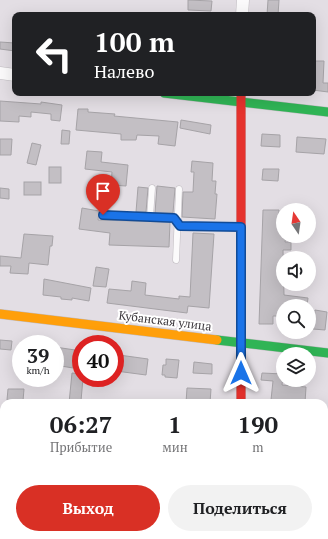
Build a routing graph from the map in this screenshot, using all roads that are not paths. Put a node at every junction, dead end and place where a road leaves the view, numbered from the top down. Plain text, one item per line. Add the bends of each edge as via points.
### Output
1 (243, 0) edge
2 (242, 12) edge
3 (0, 73) edge
4 (12, 75) edge
5 (210, 96) edge
6 (241, 98) edge
7 (328, 112) edge
8 (152, 188) dead end
9 (179, 189) dead end
10 (103, 215) dead end
11 (150, 217) junction
12 (178, 222) junction
13 (241, 227) junction
14 (176, 260) dead end
15 (0, 314) edge
16 (241, 342) junction
17 (328, 353) edge
18 (241, 399) edge

1 - 2 street
3 - 4 street
5 - 6 street
6 - 7 street
6 - 13 street
8 - 11 lane
9 - 12 lane
10 - 11 lane
11 - 12 lane via 174,218
12 - 13 lane via 180,226
12 - 14 lane
13 - 16 street
15 - 16 street, Кубанская улица
16 - 17 street, Кубанская улица
16 - 18 street

